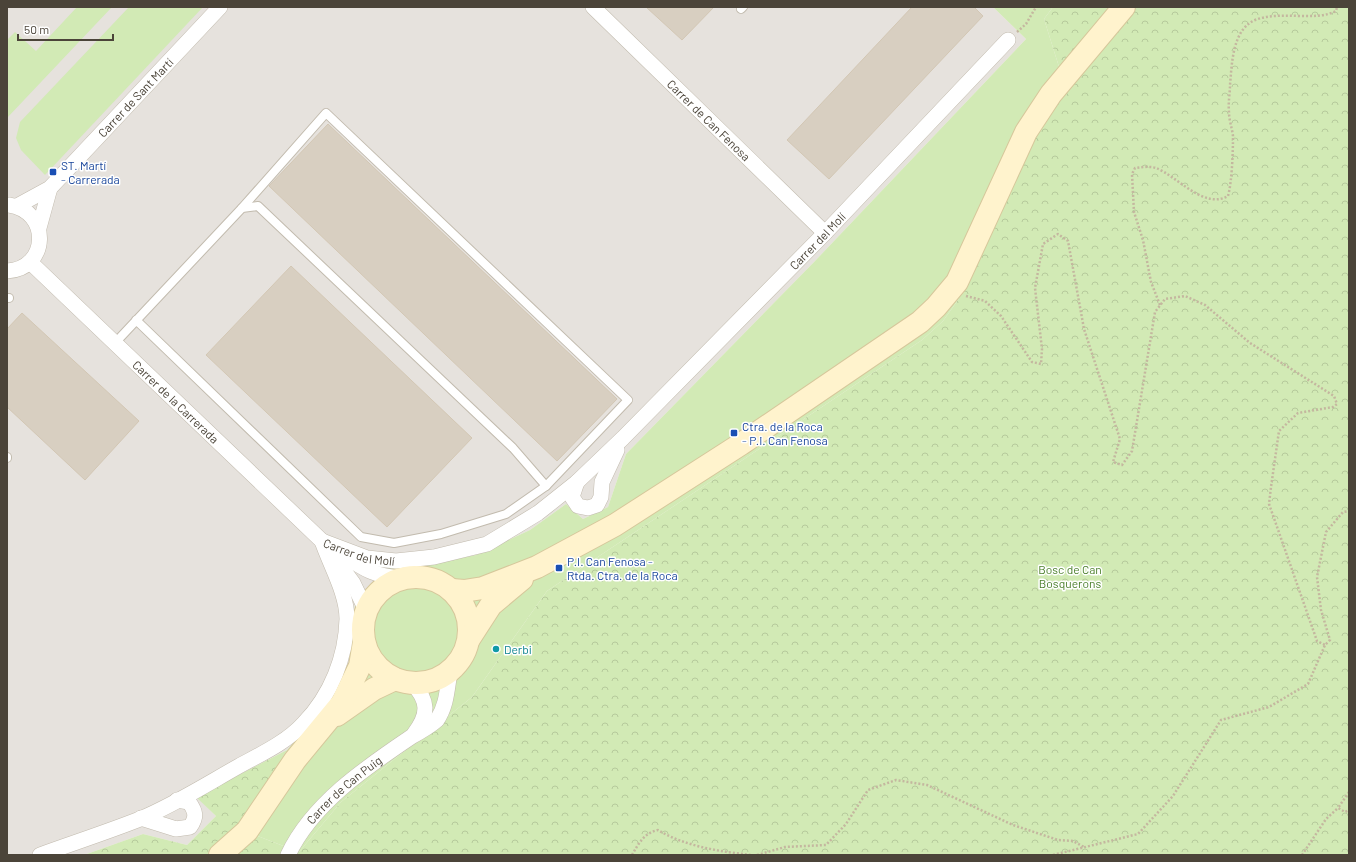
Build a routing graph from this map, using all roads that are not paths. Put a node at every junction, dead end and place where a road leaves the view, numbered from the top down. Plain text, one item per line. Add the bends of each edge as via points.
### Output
1 (220, 7) edge
2 (593, 7) edge
3 (1124, 7) edge
4 (1008, 40) road end
5 (50, 188) junction
6 (12, 205) edge
7 (242, 208) junction
8 (39, 228) junction
9 (824, 232) junction
10 (30, 262) junction
11 (7, 272) edge
12 (136, 320) junction
13 (115, 344) junction
14 (623, 438) junction
15 (577, 482) junction
16 (546, 486) junction
17 (322, 541) junction
18 (537, 567) junction
19 (402, 578) junction
20 (452, 590) junction
21 (366, 610) junction
22 (469, 639) junction
23 (364, 642) junction
24 (450, 672) junction
25 (404, 681) junction
26 (326, 722) junction
27 (412, 737) junction
28 (177, 800) junction
29 (141, 818) junction
30 (40, 855) edge
31 (220, 855) edge
32 (288, 855) edge

1 - 5 street, Carrer de Sant Martí
2 - 9 street, Carrer de Can Fenosa
3 - 18 street via 1051,94 1026,132 965,266 950,292 920,322 615,525
4 - 9 street, Carrer del Molí
5 - 6 street, Carrer de Sant Martí
5 - 8 street, Carrer de Sant Martí
6 - 8 street via 26,210
7 - 12 lane
7 - 16 lane via 258,206 513,448
7 - 16 lane via 326,113 628,400
8 - 10 street, Carrer de Sant Martí via 38,250
9 - 14 street, Carrer del Molí
10 - 11 street
10 - 13 street, Carrer de la Carrerada
12 - 13 lane
12 - 16 lane via 361,537 394,543 441,534 506,514
13 - 17 street, Carrer de la Carrerada
14 - 15 street, Carrer del Molí
14 - 15 street, Carrer del Molí via 602,482 601,497 597,505 588,508 578,506 572,497
15 - 17 street, Carrer del Molí via 538,514 487,544 434,557 396,561 367,558
17 - 19 street, Carrer de la Carrerada via 366,571 384,577
17 - 21 street, Carrer de la Carrerada via 353,583
17 - 28 street, Carrer del Molí via 342,594 347,617 339,668 327,691 304,723 273,747
18 - 20 street via 483,588
18 - 22 street via 491,605
19 - 20 street via 425,578
19 - 21 street via 381,590
20 - 22 street via 459,598 468,618
21 - 23 street
22 - 24 street via 461,659
23 - 25 street via 374,662
23 - 26 street via 360,666 342,703
24 - 25 street via 428,680
24 - 27 street, Carrer de Can Puig via 442,712 437,720
25 - 26 street via 374,689
25 - 27 street, Carrer de Can Puig via 423,697 425,705 423,722
26 - 31 street via 295,760 247,832
27 - 32 street, Carrer de Can Puig via 328,800 312,818
28 - 29 street, Carrer del Molí
28 - 29 street via 189,802 195,811 196,819 190,827 176,829
29 - 30 street, Carrer del Molí

